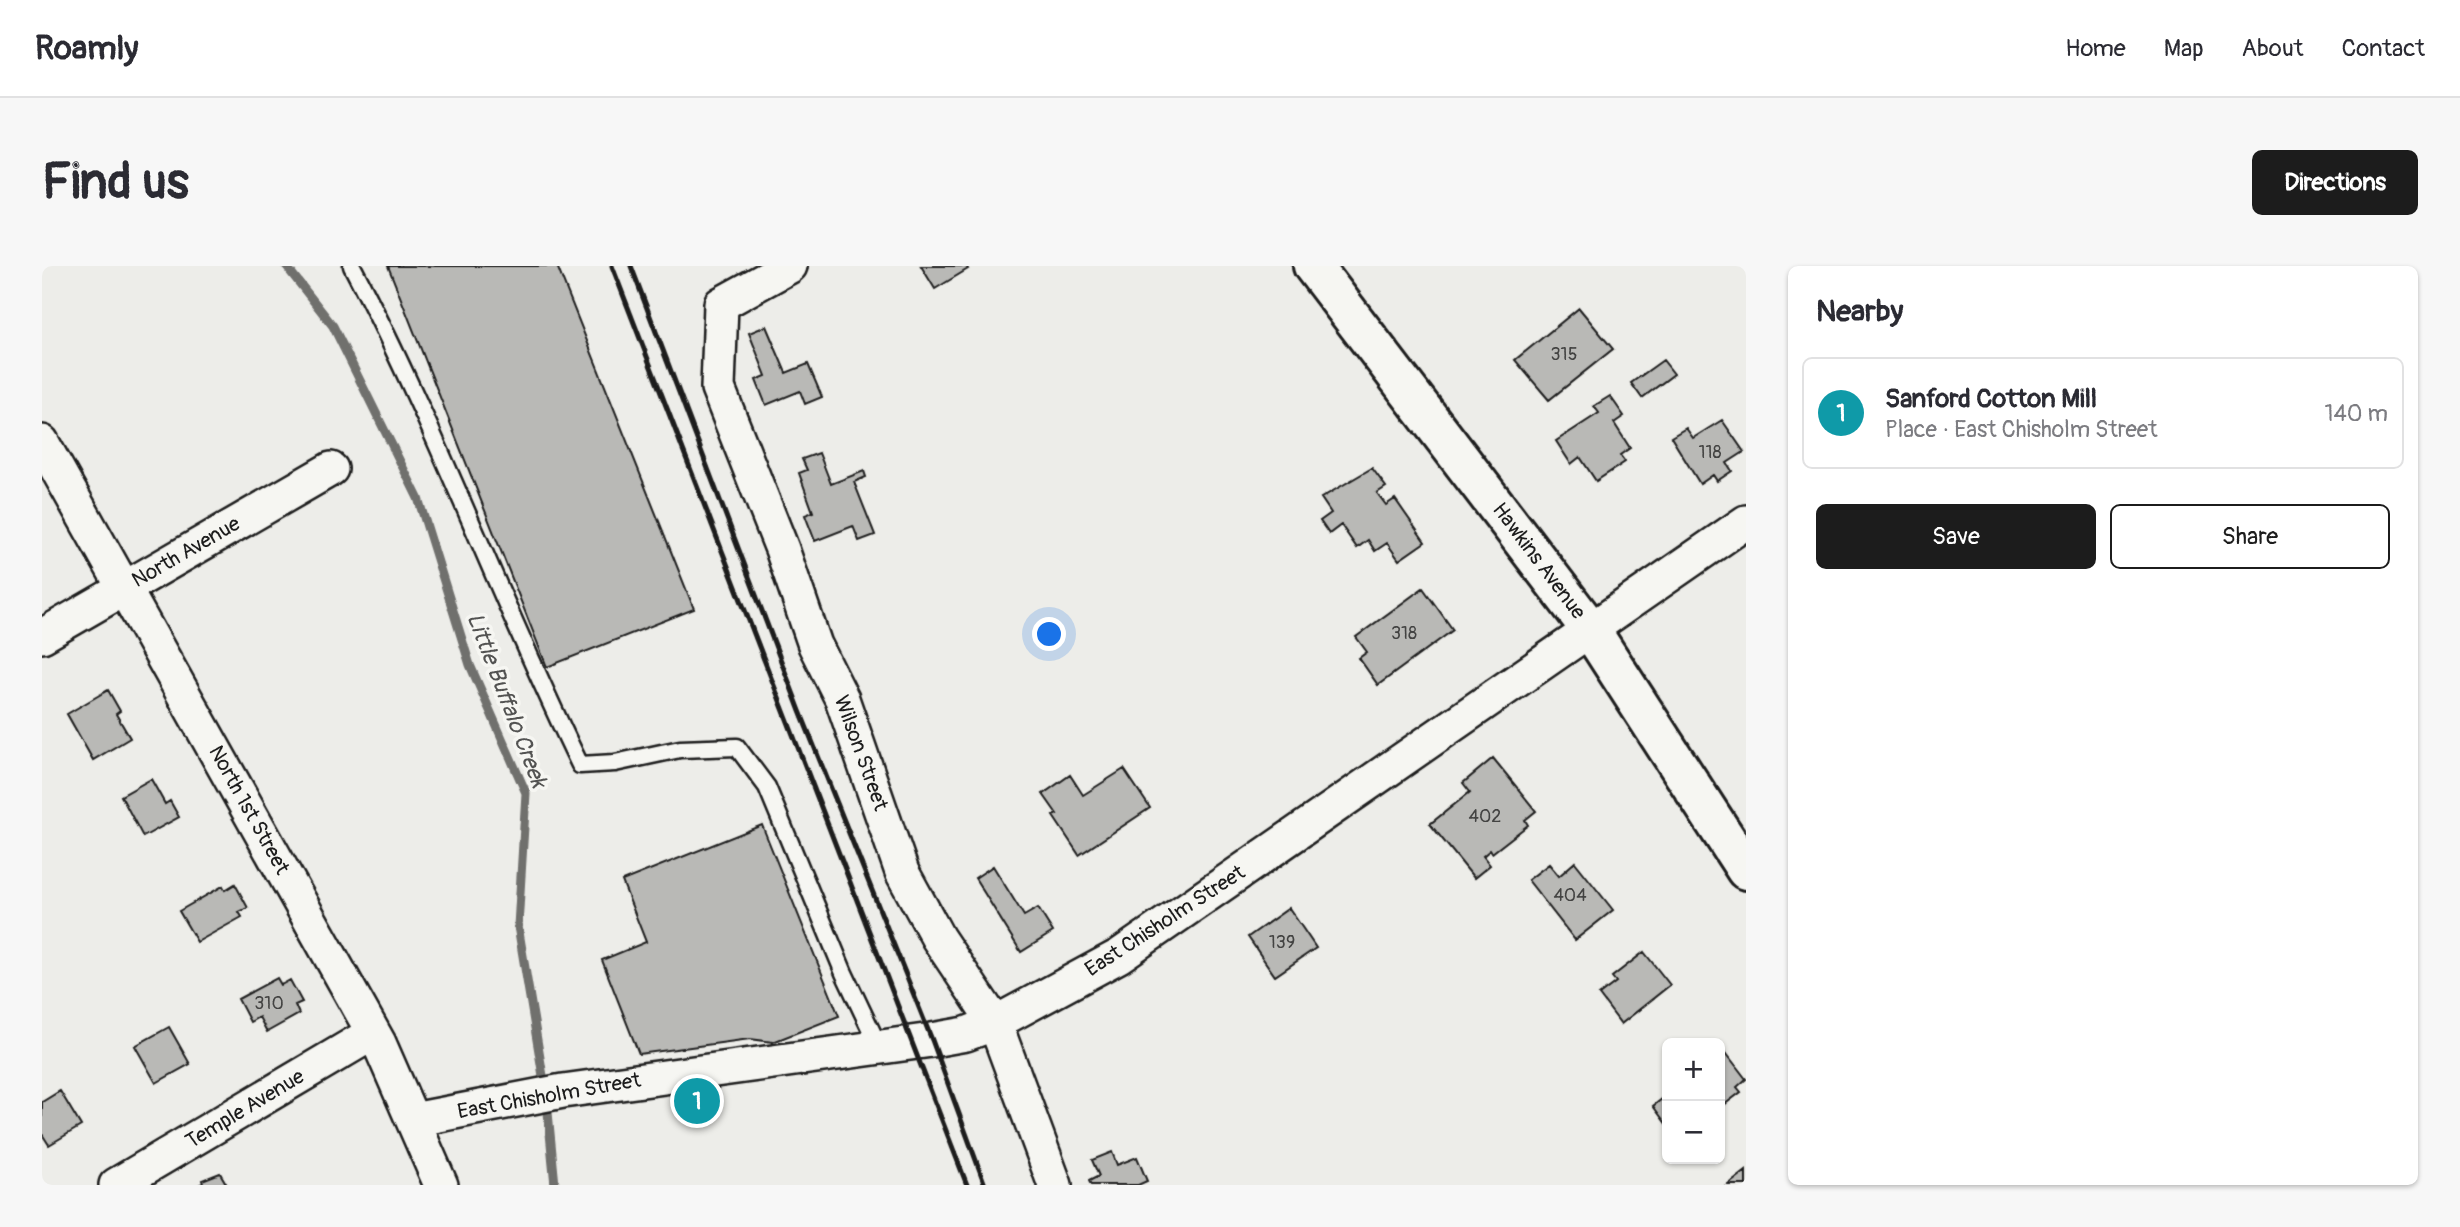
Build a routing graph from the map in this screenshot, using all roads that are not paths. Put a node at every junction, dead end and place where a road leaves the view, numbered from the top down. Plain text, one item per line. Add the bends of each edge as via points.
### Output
1 (352, 266) edge
2 (790, 266) edge
3 (1313, 266) edge
4 (42, 442) edge
5 (331, 469) dead end
6 (1746, 522) edge
7 (125, 588) junction
8 (1591, 629) junction
9 (42, 636) edge
10 (1746, 870) edge
11 (995, 1023) junction
12 (373, 1033) junction
13 (880, 1047) junction
14 (413, 1120) junction
15 (116, 1185) edge
16 (441, 1185) edge
17 (1055, 1185) edge

1 - 13 lane via 393,346 580,765 615,763 680,749 737,747 768,787 844,974
2 - 11 street, Wilson Street via 721,304 718,388 815,645 842,699 902,872 938,938
3 - 8 main road, Hawkins Avenue
4 - 7 street, North 1st Street
5 - 7 street, North Avenue
6 - 8 street, East Chisholm Street
7 - 9 street, North Avenue
7 - 12 street, North 1st Street
8 - 10 main road, Hawkins Avenue
8 - 11 street, East Chisholm Street via 1119,956
11 - 13 street, East Chisholm Street via 966,1034
11 - 17 street, Wilson Street
12 - 14 street, North 1st Street
12 - 15 street, Temple Avenue
13 - 14 street, East Chisholm Street via 548,1093
14 - 16 street, North 1st Street

